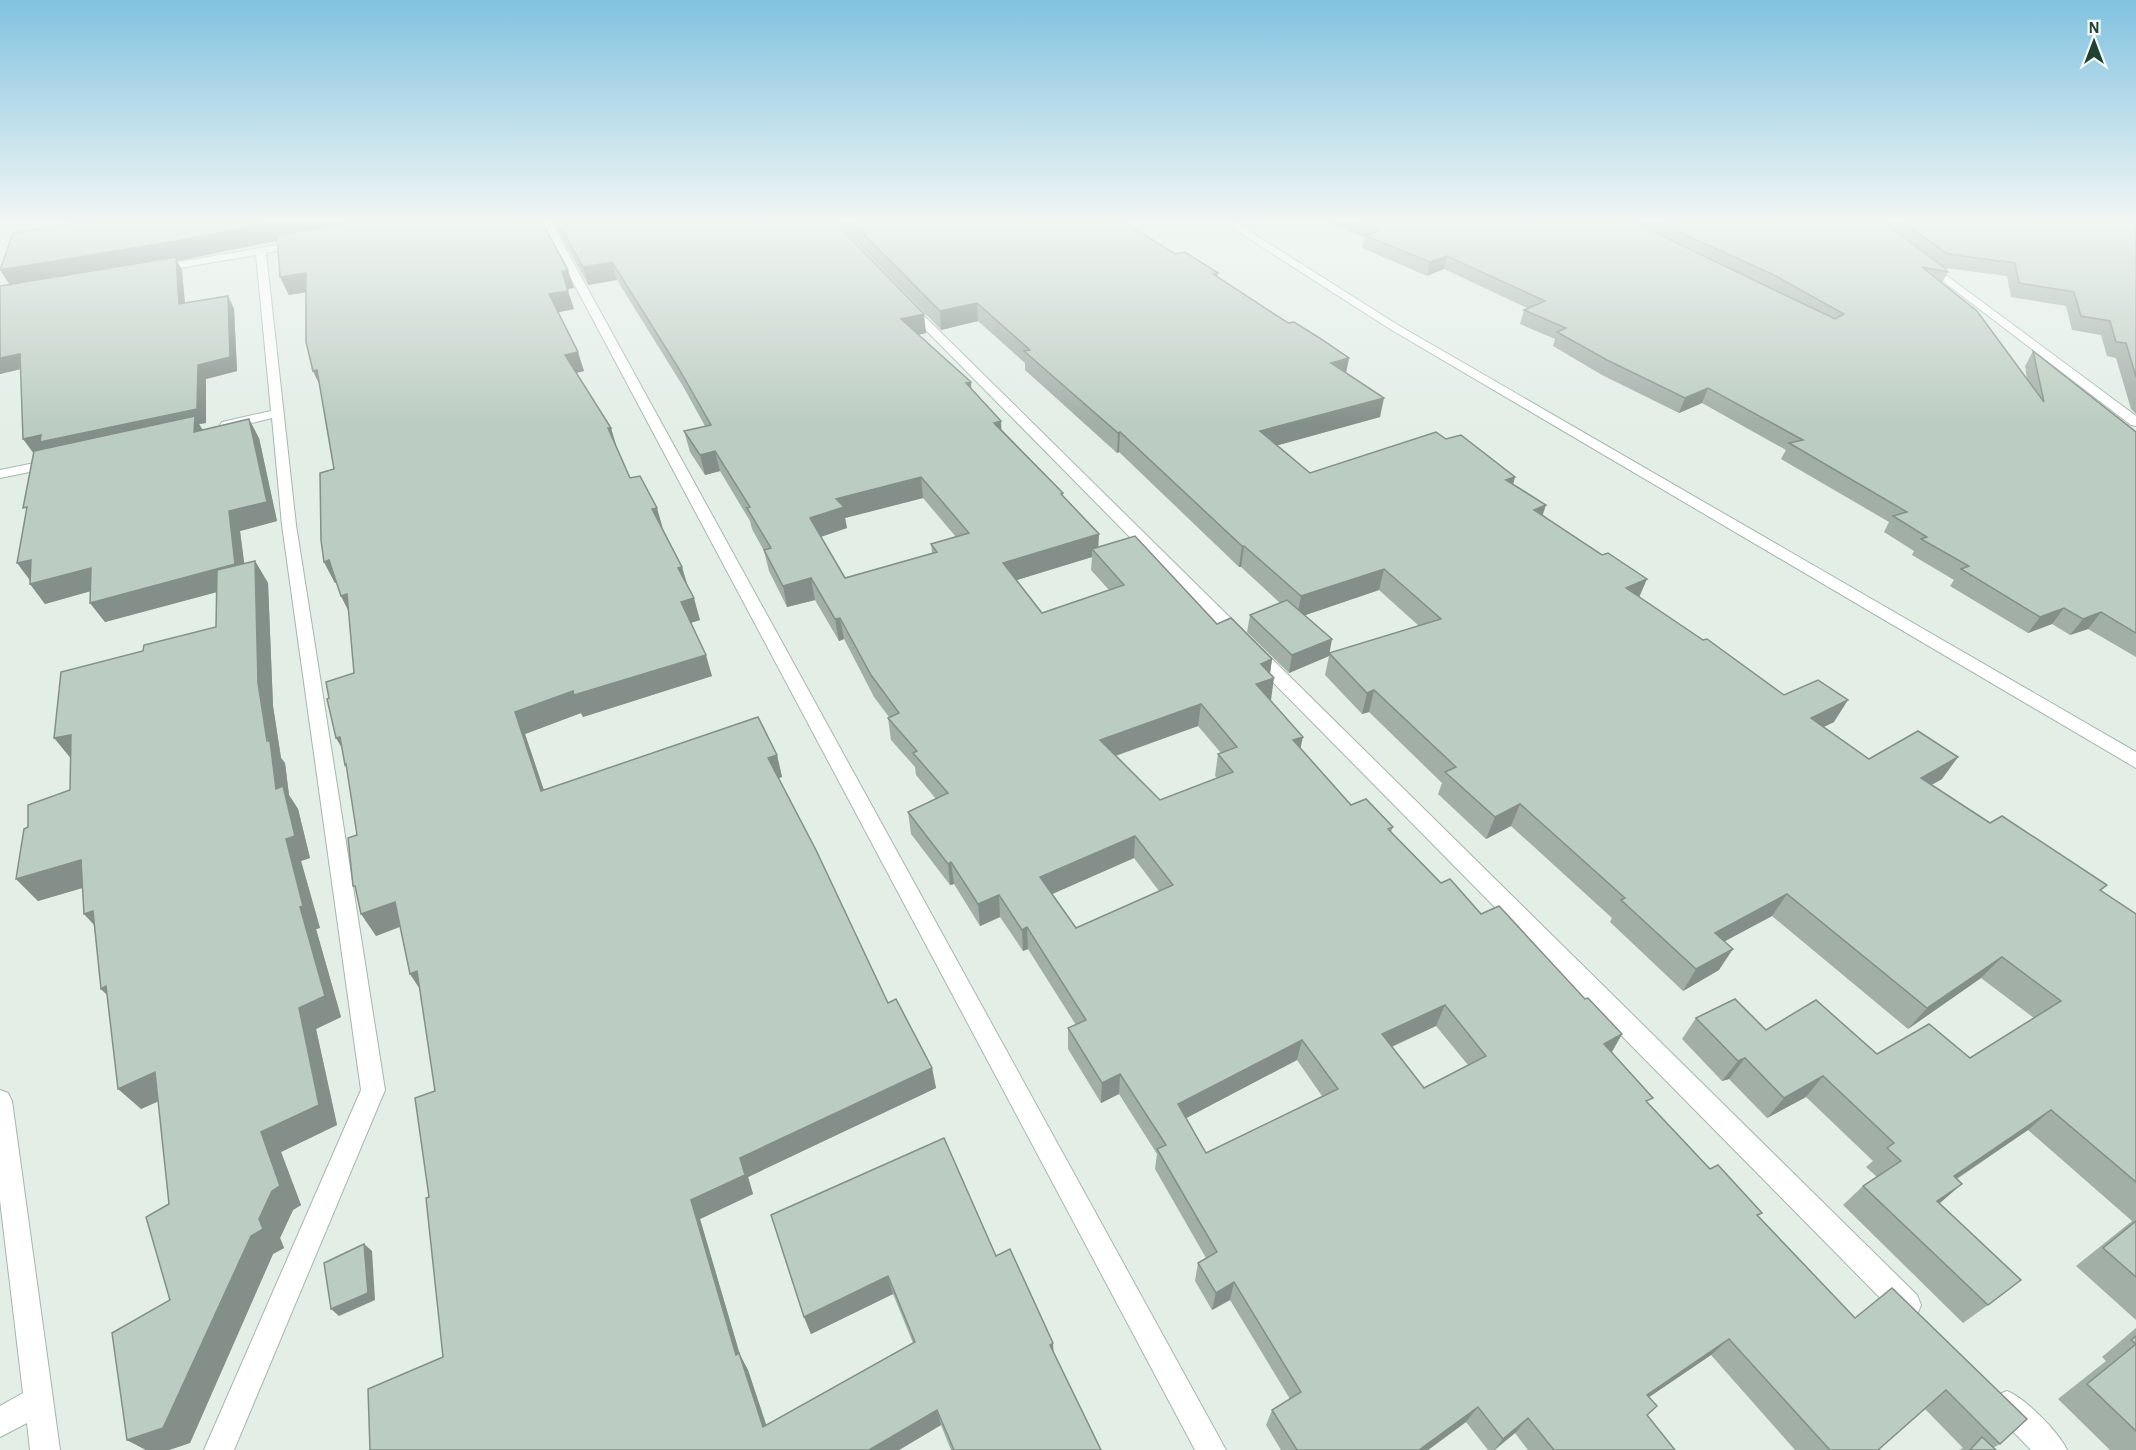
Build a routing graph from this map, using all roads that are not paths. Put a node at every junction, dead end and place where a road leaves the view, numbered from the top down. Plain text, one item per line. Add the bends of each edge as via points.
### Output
1 (265, 290) edge
2 (583, 290) edge
3 (1335, 290) edge
4 (1961, 290) edge
5 (898, 295) edge
6 (278, 414) junction
7 (2136, 422) edge
8 (210, 429) edge
9 (64, 461) edge
10 (0, 474) edge
11 (2136, 761) edge
12 (0, 1101) edge
13 (1917, 1314) edge
14 (1993, 1391) edge
15 (38, 1401) junction
16 (0, 1422) edge
17 (45, 1450) edge
18 (219, 1450) edge
19 (1211, 1450) edge
20 (2052, 1450) edge

1 - 6 street
2 - 19 street
3 - 11 street
4 - 7 street
5 - 13 street
6 - 8 street
6 - 18 street via 289,525 374,1090
9 - 10 street
12 - 15 street
14 - 20 street
15 - 16 street
15 - 17 street

